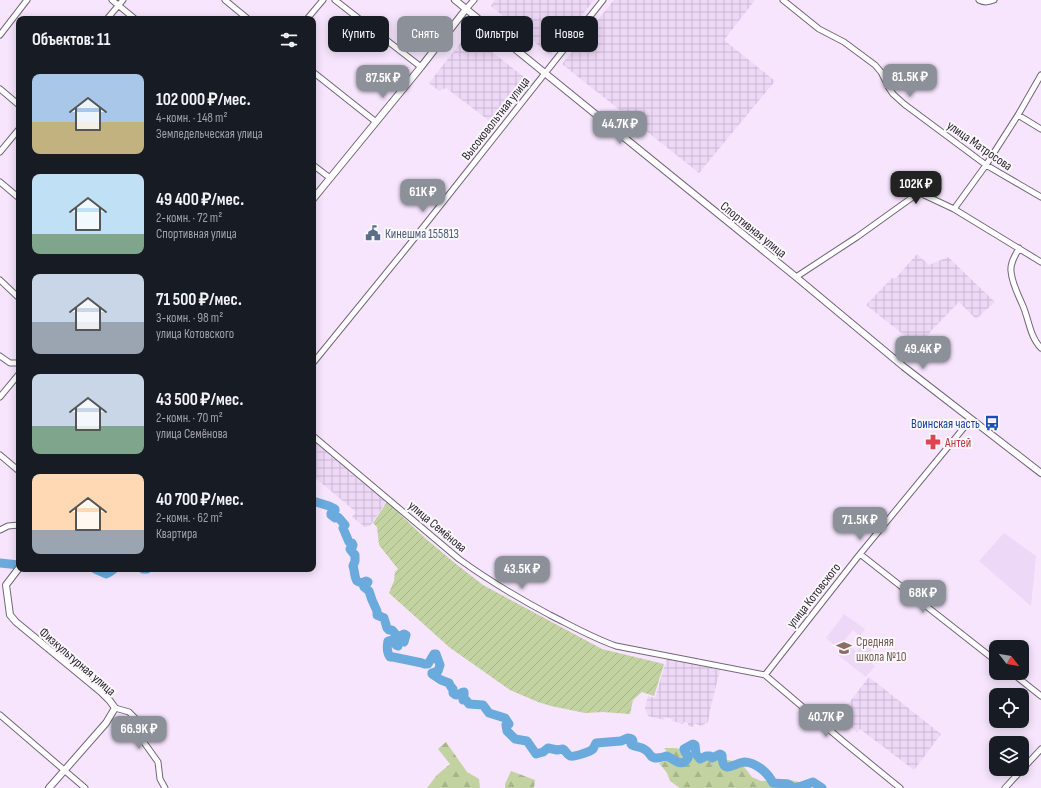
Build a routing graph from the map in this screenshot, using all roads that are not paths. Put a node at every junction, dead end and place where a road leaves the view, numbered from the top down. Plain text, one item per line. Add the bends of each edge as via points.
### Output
1 (27, 0) edge
2 (112, 0) edge
3 (123, 0) edge
4 (225, 0) edge
5 (323, 0) edge
6 (335, 0) edge
7 (455, 0) edge
8 (474, 0) edge
9 (603, 0) edge
10 (783, 0) edge
11 (979, 0) edge
12 (994, 0) edge
13 (118, 5) junction
14 (466, 9) junction
15 (109, 16) edge
16 (131, 16) edge
17 (244, 16) edge
18 (310, 16) edge
19 (0, 35) edge
20 (421, 67) junction
21 (545, 73) junction
22 (316, 74) edge
23 (1041, 75) edge
24 (0, 90) edge
25 (16, 103) edge
26 (1018, 115) junction
27 (376, 122) junction
28 (1041, 129) edge
29 (16, 133) edge
30 (0, 152) edge
31 (986, 165) junction
32 (316, 167) edge
33 (330, 178) junction
34 (0, 182) edge
35 (16, 195) edge
36 (316, 195) edge
37 (1041, 197) edge
38 (954, 209) junction
39 (1019, 248) junction
40 (1041, 262) edge
41 (796, 277) junction
42 (0, 280) edge
43 (16, 295) edge
44 (1041, 348) edge
45 (0, 356) edge
46 (316, 359) edge
47 (16, 363) edge
48 (16, 378) edge
49 (0, 397) edge
50 (971, 419) junction
51 (316, 439) edge
52 (0, 455) edge
53 (16, 468) edge
54 (1041, 473) edge
55 (16, 525) edge
56 (0, 530) edge
57 (860, 554) junction
58 (16, 571) edge
59 (5, 584) edge
60 (989, 655) edge
61 (765, 675) junction
62 (1021, 680) edge
63 (1041, 696) edge
64 (114, 708) junction
65 (0, 715) edge
66 (1041, 749) edge
67 (64, 771) junction
68 (50, 788) edge
69 (85, 788) edge
70 (165, 788) edge
71 (900, 788) edge
72 (1006, 788) edge

1 - 19 street
2 - 13 street
3 - 13 street
4 - 17 street
5 - 18 street
6 - 20 street
7 - 14 street, Спортивная улица
8 - 14 street
9 - 21 street, Высоковольтная улица
10 - 31 street, улица Матросова via 819,29 844,42 874,65 881,72 893,94 904,104
11 - 12 street via 988,3
13 - 15 street
13 - 16 street
14 - 20 street
14 - 21 street, Спортивная улица
20 - 27 street
21 - 41 street, Спортивная улица
21 - 46 street, Высоковольтная улица
22 - 27 street
23 - 26 street
24 - 25 street
26 - 28 street
26 - 31 street
27 - 33 street
29 - 30 street
31 - 37 street, улица Матросова
31 - 38 street
32 - 33 street
33 - 36 street
34 - 35 street
38 - 39 street
38 - 41 street via 917,194
39 - 40 street
39 - 44 street via 1012,260 1013,282 1032,334
41 - 50 street, Спортивная улица
42 - 43 street
45 - 47 street via 10,363
48 - 49 street
50 - 54 street, Спортивная улица
50 - 57 street, улица Котовского
51 - 61 street, улица Семёнова via 445,548 480,574 580,631 616,646
52 - 53 street
55 - 56 street
57 - 60 street
57 - 61 street, улица Котовского
58 - 59 street
59 - 64 street, Физкультурная улица via 10,615 16,622 101,692
61 - 71 street
62 - 63 street
64 - 67 street via 106,723
64 - 70 street, Физкультурная улица via 129,712 139,724 143,742 158,762 160,779
65 - 67 street
66 - 72 street
67 - 68 street
67 - 69 street

